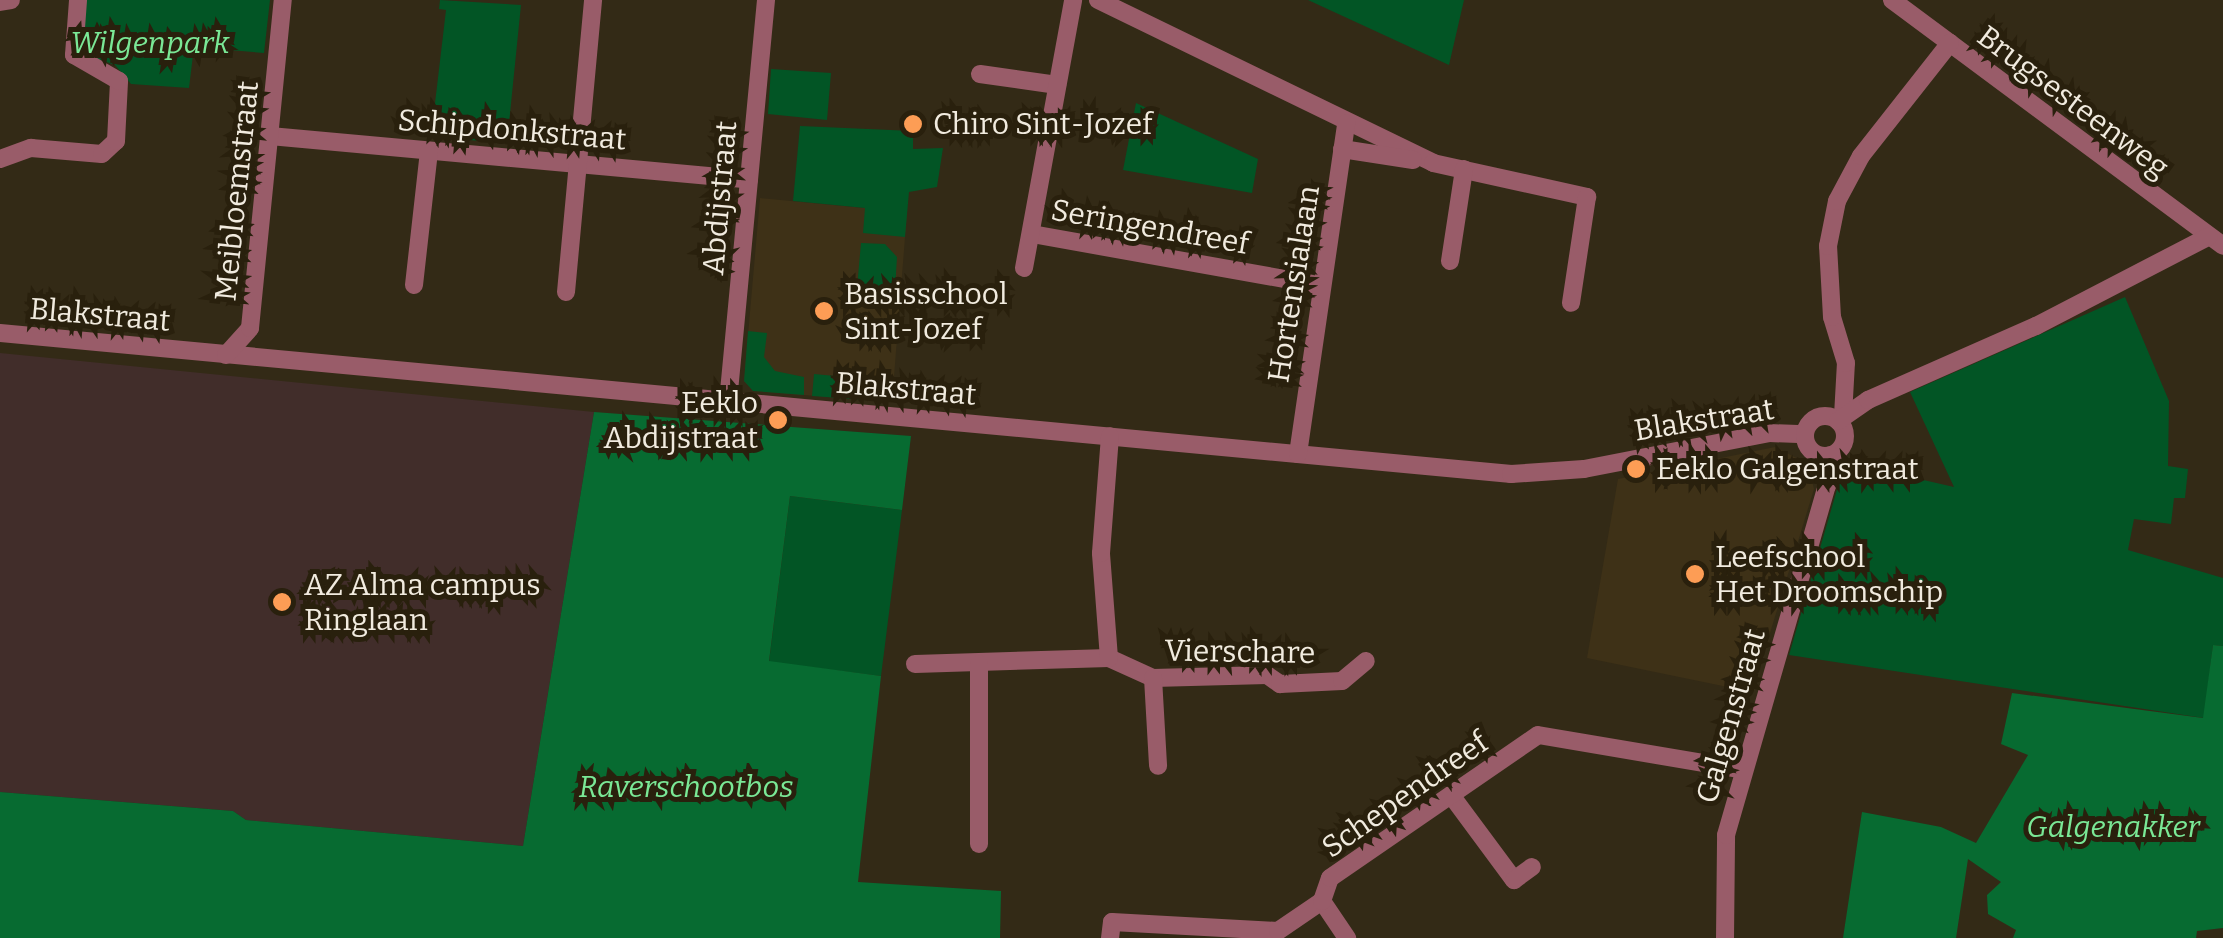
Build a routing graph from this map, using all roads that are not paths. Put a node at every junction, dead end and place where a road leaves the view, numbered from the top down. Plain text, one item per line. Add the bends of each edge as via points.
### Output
1 (10, 0) edge
2 (78, 0) edge
3 (283, 0) edge
4 (593, 0) edge
5 (766, 0) edge
6 (1073, 0) edge
7 (1098, 0) edge
8 (1892, 0) edge
9 (0, 2) edge
10 (1950, 44) junction
11 (980, 74) dead end
12 (1057, 86) junction
13 (1346, 123) junction
14 (270, 136) junction
15 (1342, 149) junction
16 (429, 151) junction
17 (0, 159) edge
18 (576, 163) junction
19 (1433, 163) junction
20 (1464, 169) junction
21 (749, 180) junction
22 (1032, 234) junction
23 (2216, 242) edge
24 (1450, 261) dead end
25 (1024, 268) dead end
26 (414, 285) dead end
27 (1318, 285) junction
28 (566, 292) dead end
29 (1570, 303) dead end
30 (250, 328) junction
31 (0, 333) edge
32 (226, 355) junction
33 (267, 358) junction
34 (728, 402) junction
35 (1840, 418) junction
36 (1805, 434) junction
37 (1110, 436) junction
38 (1298, 454) junction
39 (1830, 456) junction
40 (1109, 658) junction
41 (1366, 661) dead end
42 (915, 664) dead end
43 (979, 664) junction
44 (1153, 678) junction
45 (1158, 766) dead end
46 (1744, 770) junction
47 (1451, 796) junction
48 (979, 844) dead end
49 (1532, 867) dead end
50 (1322, 901) junction
51 (1111, 930) edge
52 (1347, 938) edge
53 (1725, 938) edge

1 - 9 street
2 - 17 street via 74,55 120,81 116,141 102,154 30,148
3 - 14 street, Meibloemstraat
4 - 18 street
5 - 21 street, Abdijstraat
6 - 12 street
7 - 13 street
8 - 10 street, Brugsesteenweg
10 - 23 street, Brugsesteenweg
10 - 35 street via 1861,156 1837,201 1828,246 1832,316 1846,363
11 - 12 street
12 - 22 street
13 - 15 street, Hortensialaan
13 - 19 street
14 - 16 street, Schipdonkstraat
14 - 30 street, Meibloemstraat
15 - 19 street
15 - 27 street, Hortensialaan
16 - 18 street, Schipdonkstraat
16 - 26 street
18 - 21 street, Schipdonkstraat
18 - 28 street
19 - 20 street
20 - 24 street
20 - 29 street via 1587,197
21 - 34 street, Abdijstraat
22 - 25 street
22 - 27 street, Seringendreef
23 - 35 street
27 - 38 street, Hortensialaan
30 - 32 street, Meibloemstraat
30 - 33 street, Meibloemstraat
31 - 32 street, Blakstraat
32 - 33 street, Blakstraat
33 - 34 street, Blakstraat
34 - 37 street, Blakstraat
35 - 36 street via 1818,418
35 - 39 street via 1845,441
36 - 38 street, Blakstraat via 1512,474
36 - 39 street via 1810,448
37 - 38 street, Blakstraat
37 - 40 street via 1102,553
39 - 46 street, Galgenstraat via 1827,486
40 - 43 street
40 - 44 street, Vierschare
41 - 44 street, Vierschare via 1342,680
42 - 43 street
43 - 48 street
44 - 45 street
46 - 47 street, Schependreef via 1538,735
46 - 53 street, Galgenstraat via 1726,835
47 - 49 street via 1514,880
47 - 50 street, Schependreef via 1330,878
50 - 51 street, Schependreef via 1278,930
50 - 52 street

